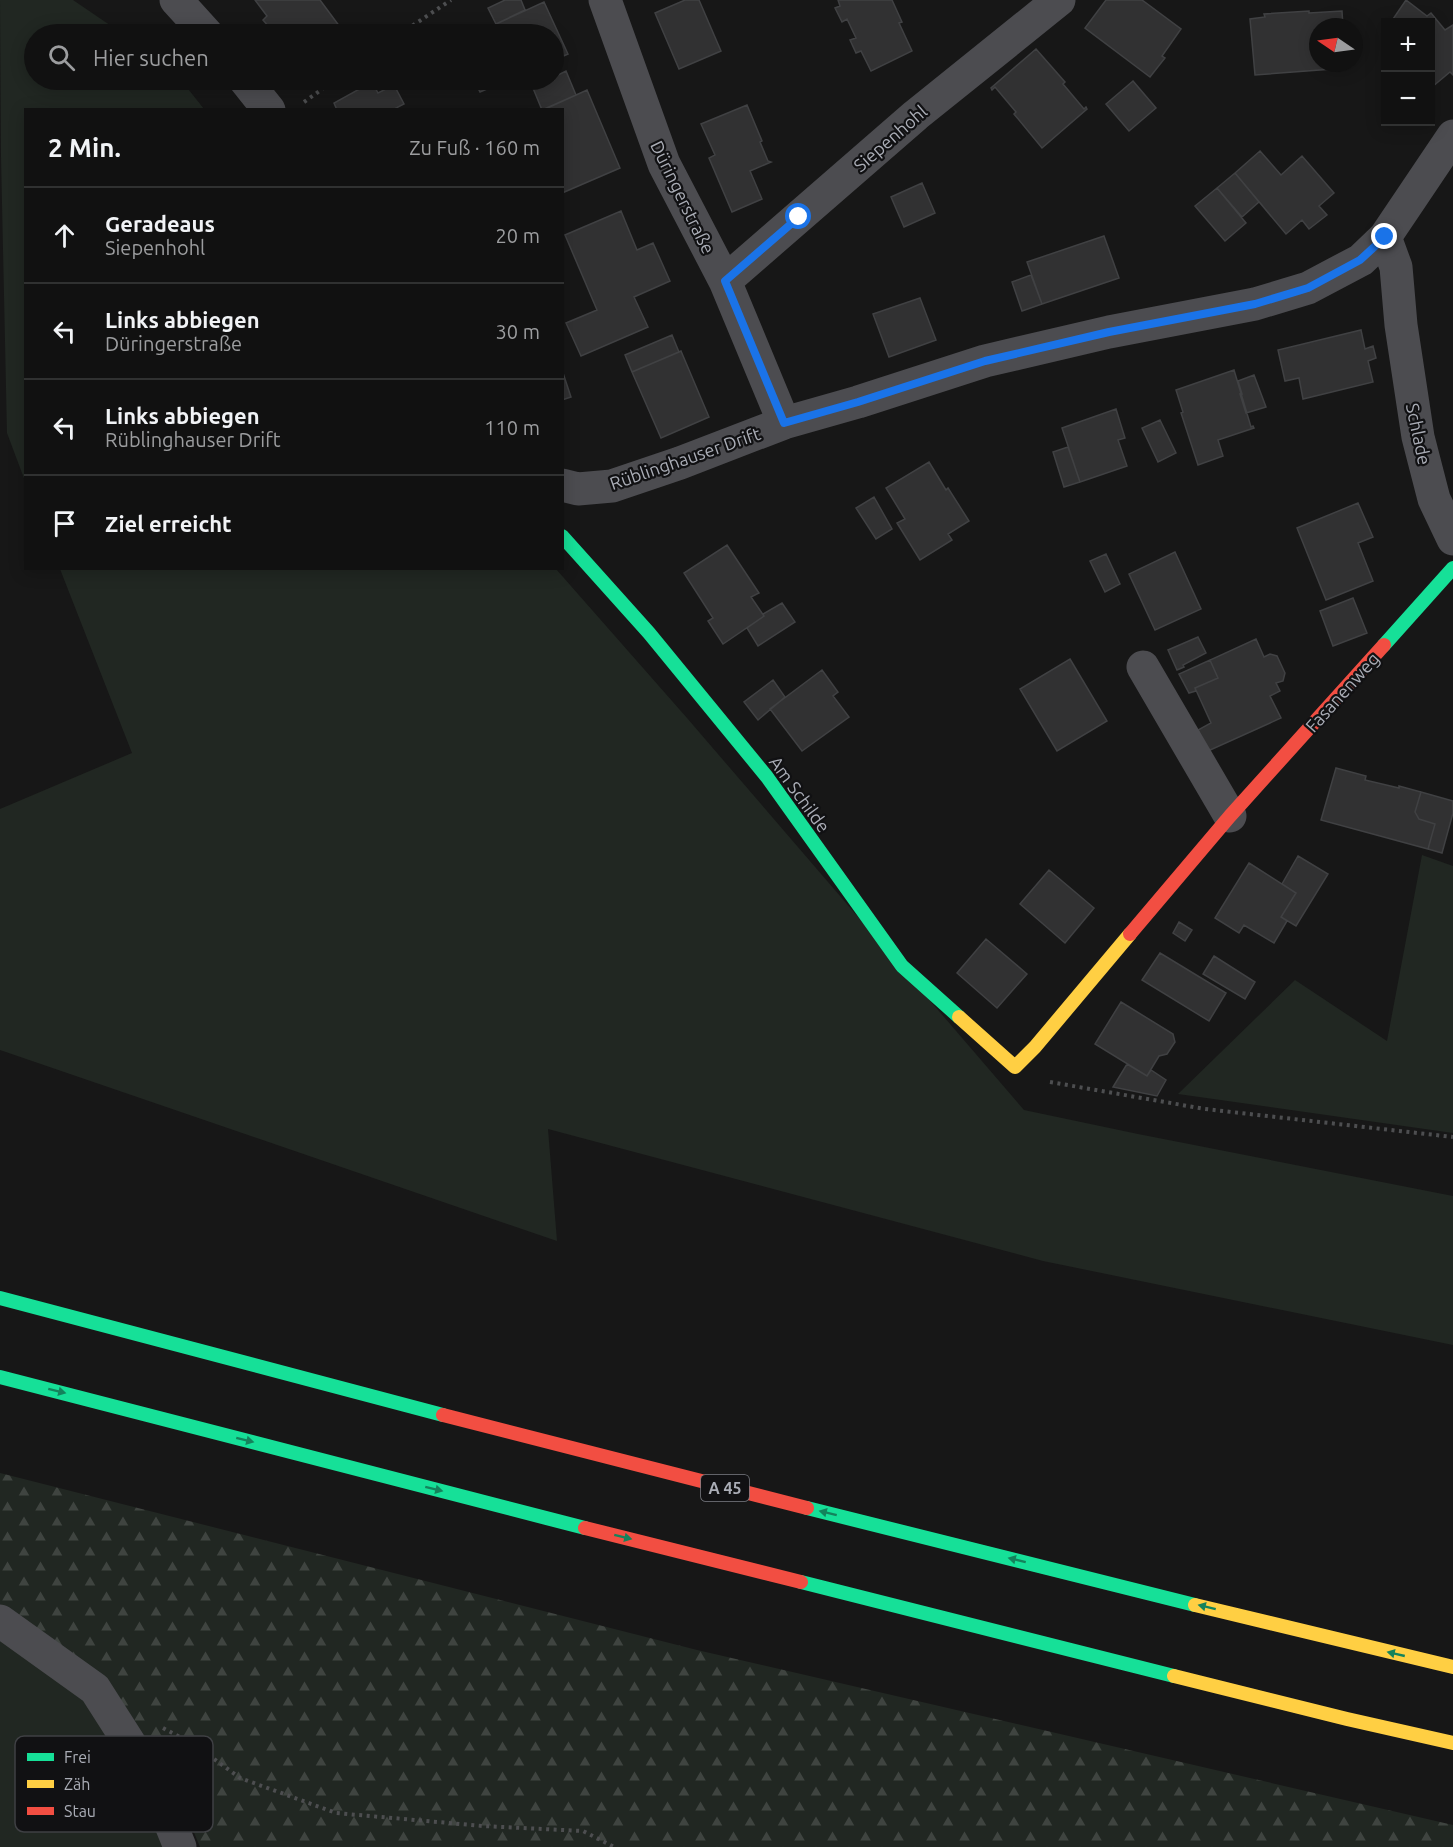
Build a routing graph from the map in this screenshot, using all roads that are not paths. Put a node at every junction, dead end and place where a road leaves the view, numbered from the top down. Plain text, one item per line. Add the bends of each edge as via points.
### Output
1 (176, 0) edge
2 (605, 0) edge
3 (1059, 0) edge
4 (198, 24) edge
5 (253, 90) edge
6 (267, 108) edge
7 (1453, 136) edge
8 (1385, 237) junction
9 (725, 281) junction
10 (784, 423) junction
11 (564, 486) edge
12 (564, 538) edge
13 (1453, 539) edge
14 (1453, 568) edge
15 (1143, 667) dead end
16 (1230, 816) junction
17 (1015, 1067) joint
18 (0, 1298) edge
19 (0, 1377) edge
20 (0, 1621) edge
21 (1453, 1667) edge
22 (125, 1736) edge
23 (1453, 1743) edge
24 (174, 1832) edge
25 (180, 1847) edge

1 - 4 street
2 - 9 street, Düringerstraße via 664,164
3 - 9 street, Siepenhohl via 916,115
5 - 6 street
7 - 8 street, Rüblinghauser Drift
8 - 10 street, Rüblinghauser Drift via 1360,260 1308,288 1255,304 985,361
8 - 13 street, Schlade via 1396,267 1418,437 1434,499
9 - 10 street, Düringerstraße
10 - 11 street, Rüblinghauser Drift via 612,486 578,489
12 - 17 main road, Am Schilde via 649,633 766,777 902,966
14 - 16 main road, Fasanenweg
15 - 16 street
16 - 17 main road, Fasanenweg
21 -> 18 main road, A 45 via 692,1480
19 -> 23 main road via 660,1547
20 - 22 street via 95,1689
24 - 25 street

